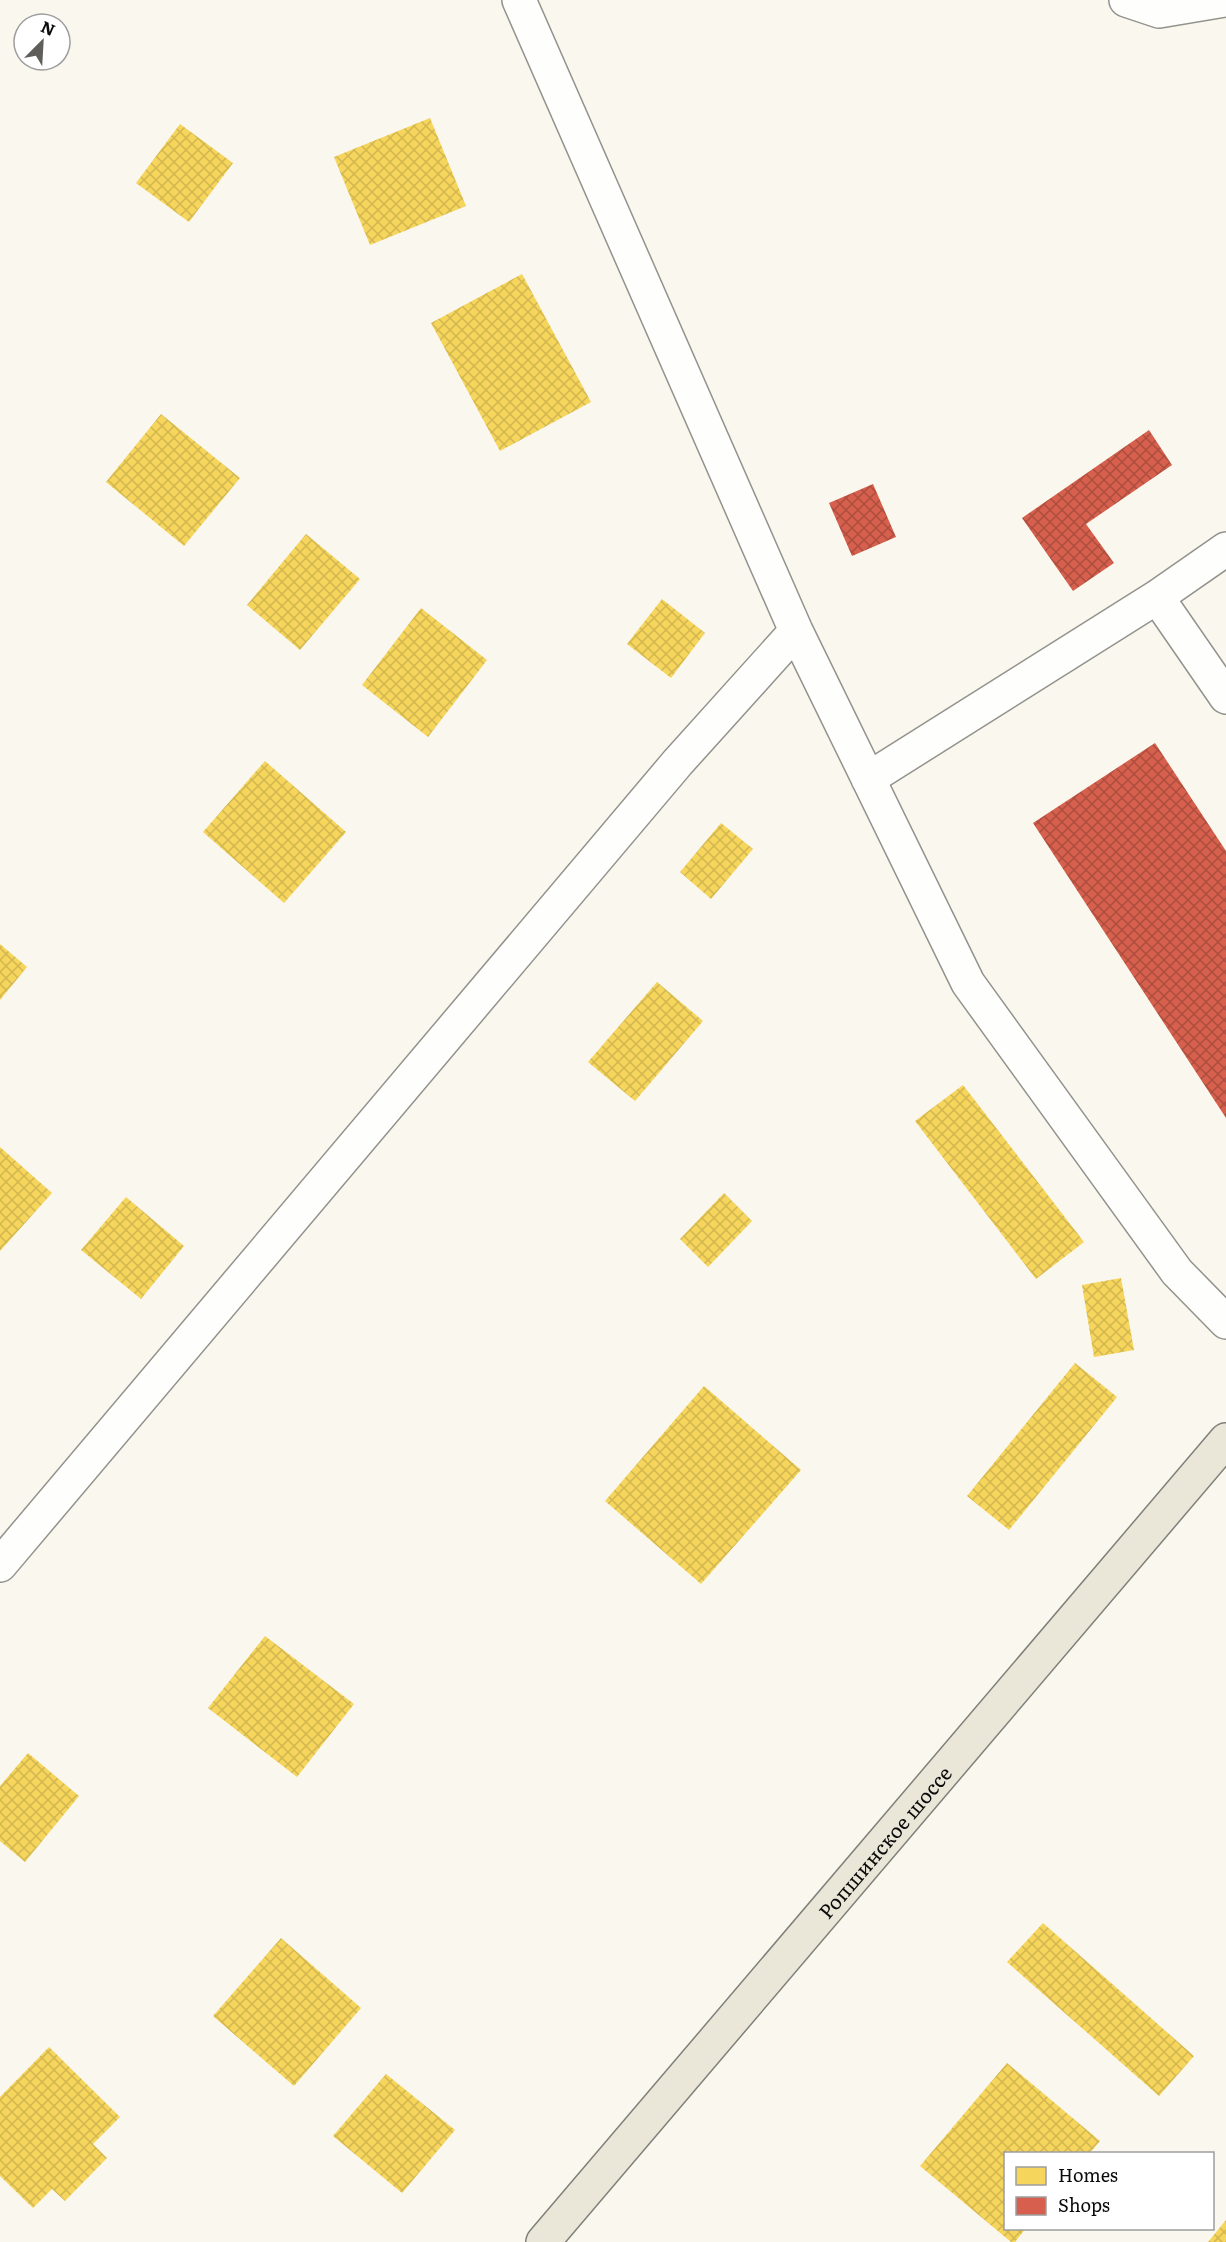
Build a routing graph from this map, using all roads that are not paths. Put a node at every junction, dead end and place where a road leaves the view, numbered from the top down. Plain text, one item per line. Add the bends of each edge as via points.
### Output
1 (519, 0) edge
2 (1126, 0) edge
3 (1224, 0) edge
4 (1226, 8) edge
5 (1226, 549) edge
6 (1156, 597) junction
7 (796, 631) junction
8 (1226, 697) edge
9 (868, 779) junction
10 (1226, 1322) edge
11 (1226, 1440) edge
12 (0, 1565) edge
13 (543, 2242) edge

1 - 7 street
2 - 3 street via 1159,10
3 - 4 street
5 - 6 street
6 - 8 street
6 - 9 street
7 - 9 street
7 - 12 street via 678,762
9 - 10 street via 968,983 1177,1272
11 - 13 main road, Ропшинское шоссе

